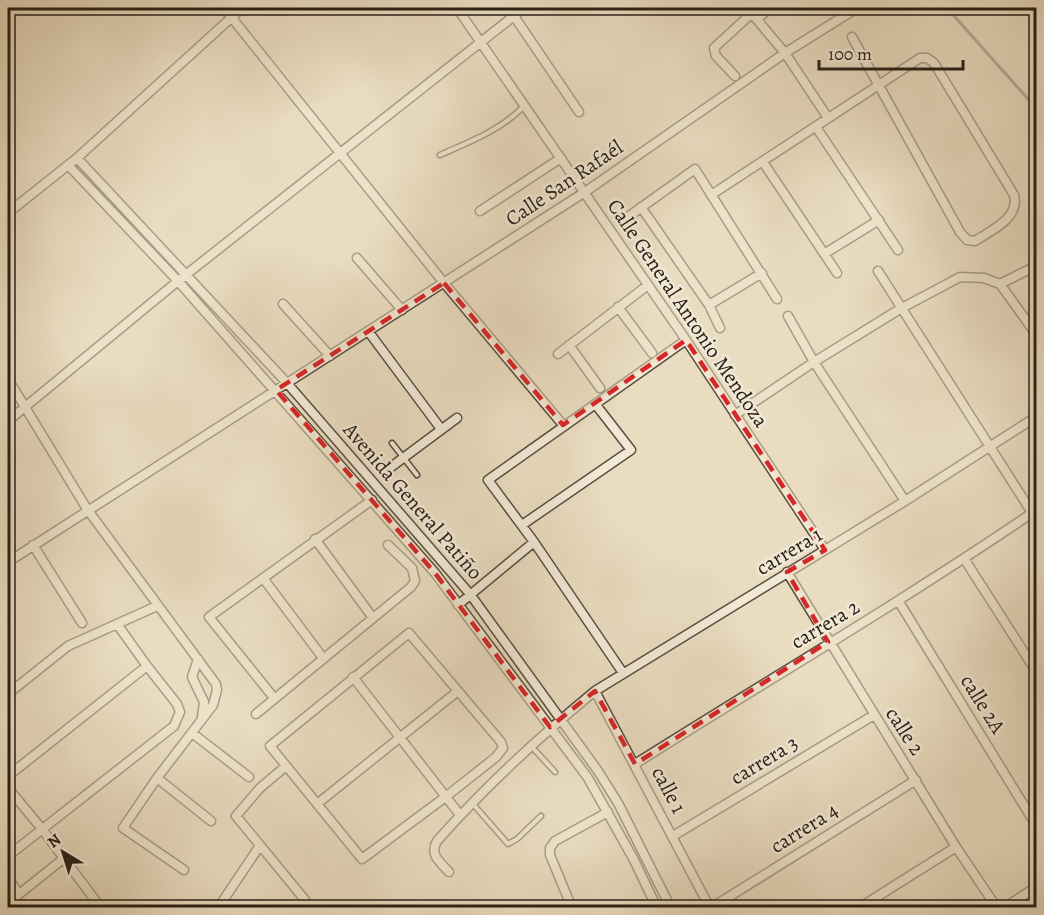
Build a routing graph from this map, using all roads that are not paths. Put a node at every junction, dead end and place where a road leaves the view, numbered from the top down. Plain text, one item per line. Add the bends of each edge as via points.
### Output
1 (224, 8) edge
2 (242, 8) edge
3 (457, 8) edge
4 (524, 8) edge
5 (770, 8) edge
6 (857, 8) edge
7 (752, 13) edge
8 (514, 16) junction
9 (232, 17) junction
10 (852, 37) dead end
11 (480, 42) junction
12 (785, 53) junction
13 (735, 76) dead end
14 (879, 86) junction
15 (524, 106) junction
16 (579, 112) dead end
17 (828, 118) junction
18 (816, 127) junction
19 (340, 152) junction
20 (440, 155) dead end
21 (77, 158) junction
22 (561, 158) junction
23 (762, 162) junction
24 (68, 165) junction
25 (585, 192) junction
26 (711, 195) junction
27 (641, 207) junction
28 (480, 211) dead end
29 (8, 213) edge
30 (624, 219) dead end
31 (879, 220) junction
32 (898, 250) dead end
33 (824, 254) junction
34 (357, 258) dead end
35 (1036, 266) edge
36 (878, 271) dead end
37 (762, 273) junction
38 (837, 273) dead end
39 (182, 278) junction
40 (444, 283) junction
41 (1000, 284) junction
42 (648, 285) junction
43 (777, 298) dead end
44 (283, 304) dead end
45 (709, 305) junction
46 (618, 307) junction
47 (900, 309) junction
48 (402, 310) junction
49 (788, 316) dead end
50 (720, 328) dead end
51 (368, 331) junction
52 (1036, 334) edge
53 (686, 340) junction
54 (569, 345) junction
55 (652, 353) dead end
56 (558, 354) dead end
57 (330, 356) junction
58 (814, 362) junction
59 (8, 380) edge
60 (287, 383) junction
61 (600, 388) dead end
62 (276, 390) junction
63 (596, 405) junction
64 (26, 407) junction
65 (735, 415) junction
66 (1036, 417) edge
67 (457, 418) dead end
68 (8, 421) edge
69 (563, 425) junction
70 (441, 429) junction
71 (392, 443) dead end
72 (992, 446) junction
73 (403, 458) junction
74 (391, 467) dead end
75 (417, 475) dead end
76 (372, 500) junction
77 (905, 501) junction
78 (87, 509) junction
79 (1034, 516) edge
80 (522, 525) junction
81 (315, 539) junction
82 (534, 542) junction
83 (33, 545) junction
84 (388, 545) dead end
85 (825, 550) junction
86 (965, 560) junction
87 (8, 562) edge
88 (787, 572) junction
89 (263, 578) junction
90 (470, 594) junction
91 (899, 602) junction
92 (458, 605) junction
93 (157, 606) junction
94 (373, 618) junction
95 (82, 623) dead end
96 (117, 624) junction
97 (828, 642) junction
98 (323, 658) junction
99 (198, 659) junction
100 (147, 666) junction
101 (1036, 671) edge
102 (623, 673) junction
103 (353, 677) junction
104 (458, 691) junction
105 (595, 691) junction
106 (8, 694) edge
107 (274, 699) junction
108 (256, 714) dead end
109 (874, 716) junction
110 (562, 718) junction
111 (202, 719) junction
112 (550, 728) junction
113 (192, 733) junction
114 (400, 735) junction
115 (531, 746) junction
116 (635, 764) junction
117 (286, 766) junction
118 (555, 772) dead end
119 (8, 776) edge
120 (249, 777) dead end
121 (157, 778) junction
122 (916, 780) junction
123 (8, 788) edge
124 (448, 795) junction
125 (473, 803) junction
126 (317, 804) junction
127 (608, 812) junction
128 (460, 814) junction
129 (541, 816) dead end
130 (211, 821) dead end
131 (1036, 825) edge
132 (42, 829) junction
133 (673, 836) junction
134 (259, 847) junction
135 (956, 847) junction
136 (8, 856) edge
137 (63, 858) junction
138 (184, 870) dead end
139 (449, 872) dead end
140 (8, 879) edge
141 (1036, 886) edge
142 (19, 894) junction
143 (305, 900) dead end
144 (8, 903) edge
145 (101, 908) edge
146 (218, 908) edge
147 (572, 908) edge
148 (657, 908) edge
149 (670, 908) edge
150 (711, 908) edge
151 (859, 908) edge
152 (997, 908) edge
153 (1005, 908) edge

1 - 9 street
2 - 9 street
3 - 11 street, Calle General Antonio Mendoza
4 - 8 street
5 - 7 street
6 - 12 street, Calle San Rafaél
7 - 12 street
7 - 13 street via 714,48 716,56
8 - 11 street
8 - 16 street
9 - 19 street
9 - 21 street
10 - 14 street
11 - 15 street, Calle General Antonio Mendoza
11 - 19 street
12 - 17 street
12 - 25 street, Calle San Rafaél
14 - 14 street via 920,58 934,63 1014,195 1014,212 975,241 967,240
14 - 17 street
15 - 20 lane via 485,134
15 - 22 street, Calle General Antonio Mendoza
17 - 18 street
18 - 23 street
18 - 31 street
19 - 39 street
19 - 40 street
21 - 24 street
21 - 39 street, Avenida General Patiño
22 - 25 street, Calle General Antonio Mendoza
22 - 28 street
23 - 26 street
23 - 33 street
24 - 29 street
24 - 39 street, Avenida General Patiño
25 - 40 street, Calle San Rafaél
25 - 42 street, Calle General Antonio Mendoza
26 - 27 street via 695,169
26 - 37 street
27 - 30 street
27 - 45 street
31 - 32 street
31 - 33 street
33 - 38 street
34 - 48 street
35 - 41 street
36 - 47 street
37 - 43 street
37 - 45 street
39 - 60 street, Avenida General Patiño
39 - 62 street, Avenida General Patiño
39 - 64 street
40 - 48 street, Calle San Rafaél
40 - 69 street
41 - 47 street via 984,278 960,277
41 - 52 street
42 - 46 street
42 - 53 street, Calle General Antonio Mendoza
44 - 57 street
45 - 50 street
46 - 54 street
46 - 55 street
47 - 58 street
47 - 72 street
48 - 51 street, Calle San Rafaél
49 - 58 street
51 - 57 street, Calle San Rafaél
51 - 70 street
53 - 63 street
53 - 65 street, Calle General Antonio Mendoza
54 - 56 street
54 - 61 street
57 - 60 street, Calle San Rafaél
58 - 65 street
58 - 77 street
59 - 64 street
60 - 62 street, Calle San Rafaél
60 - 90 street, Avenida General Patiño
62 - 76 street, Avenida General Patiño
62 - 78 street, Calle San Rafaél
63 - 69 street
63 - 80 street via 631,450
64 - 68 street
64 - 78 street
65 - 85 street, Calle General Antonio Mendoza
66 - 72 street, carrera 1
67 - 70 street
69 - 80 street via 488,480
70 - 73 street
71 - 73 lane
72 - 77 street, carrera 1
72 - 79 street
73 - 74 street
73 - 75 lane
76 - 81 street
76 - 92 street, Avenida General Patiño
77 - 85 street, carrera 1
78 - 83 street, Calle San Rafaél
78 - 93 street
79 - 86 street, carrera 2
80 - 82 street
81 - 89 street
81 - 94 street
82 - 90 street
82 - 102 street
83 - 87 street, Calle San Rafaél
83 - 95 street
84 - 94 street via 412,568 415,581
85 - 88 street, carrera 1
86 - 91 street, carrera 2
86 - 101 street
88 - 97 street, calle 2
88 - 102 street, carrera 1
89 - 98 street
89 - 107 street via 209,617
90 - 92 street
90 - 110 street, Avenida General Patiño
91 - 97 street, carrera 2
91 - 131 street, calle 2A
92 - 112 street, Avenida General Patiño
93 - 96 street
93 - 99 street
94 - 98 street
96 - 100 street
96 - 106 street via 62,649
97 - 109 street, calle 2
97 - 116 street, carrera 2
98 - 107 street
99 - 111 street via 192,677 204,702
99 - 111 street via 217,690 213,705
100 - 119 street
100 - 132 street via 177,704 179,720
102 - 105 street, carrera 1
103 - 104 street via 409,633
103 - 114 street
103 - 117 street via 270,746
104 - 114 street
104 - 124 street via 503,748
105 - 110 street, carrera 1
105 - 116 street, calle 1
107 - 108 street
109 - 122 street, calle 2
109 - 133 street, carrera 3
110 - 112 street, carrera 1
110 - 149 street, Avenida General Patiño via 618,803
111 - 113 street
112 - 115 street, carrera 1
112 - 127 street, Avenida General Patiño
113 - 120 street
113 - 121 street
114 - 124 street
114 - 126 street
115 - 118 lane
115 - 125 street, carrera 1
116 - 133 street, calle 1
117 - 126 street
117 - 134 street via 236,816
121 - 130 street
121 - 138 street via 123,828
122 - 135 street, calle 2
122 - 150 street, carrera 4
123 - 132 street
124 - 126 street via 362,859
124 - 128 street
125 - 128 street, carrera 1
125 - 129 lane via 508,844
127 - 147 street via 555,841 550,848 549,855
127 - 148 street, Avenida General Patiño
128 - 139 street, carrera 1 via 434,847 434,856
132 - 136 street
132 - 137 street
133 - 150 street, calle 1
134 - 143 street
134 - 146 street
135 - 151 street
135 - 152 street, calle 2
137 - 142 street
137 - 145 street
140 - 142 street
141 - 153 street
142 - 144 street

